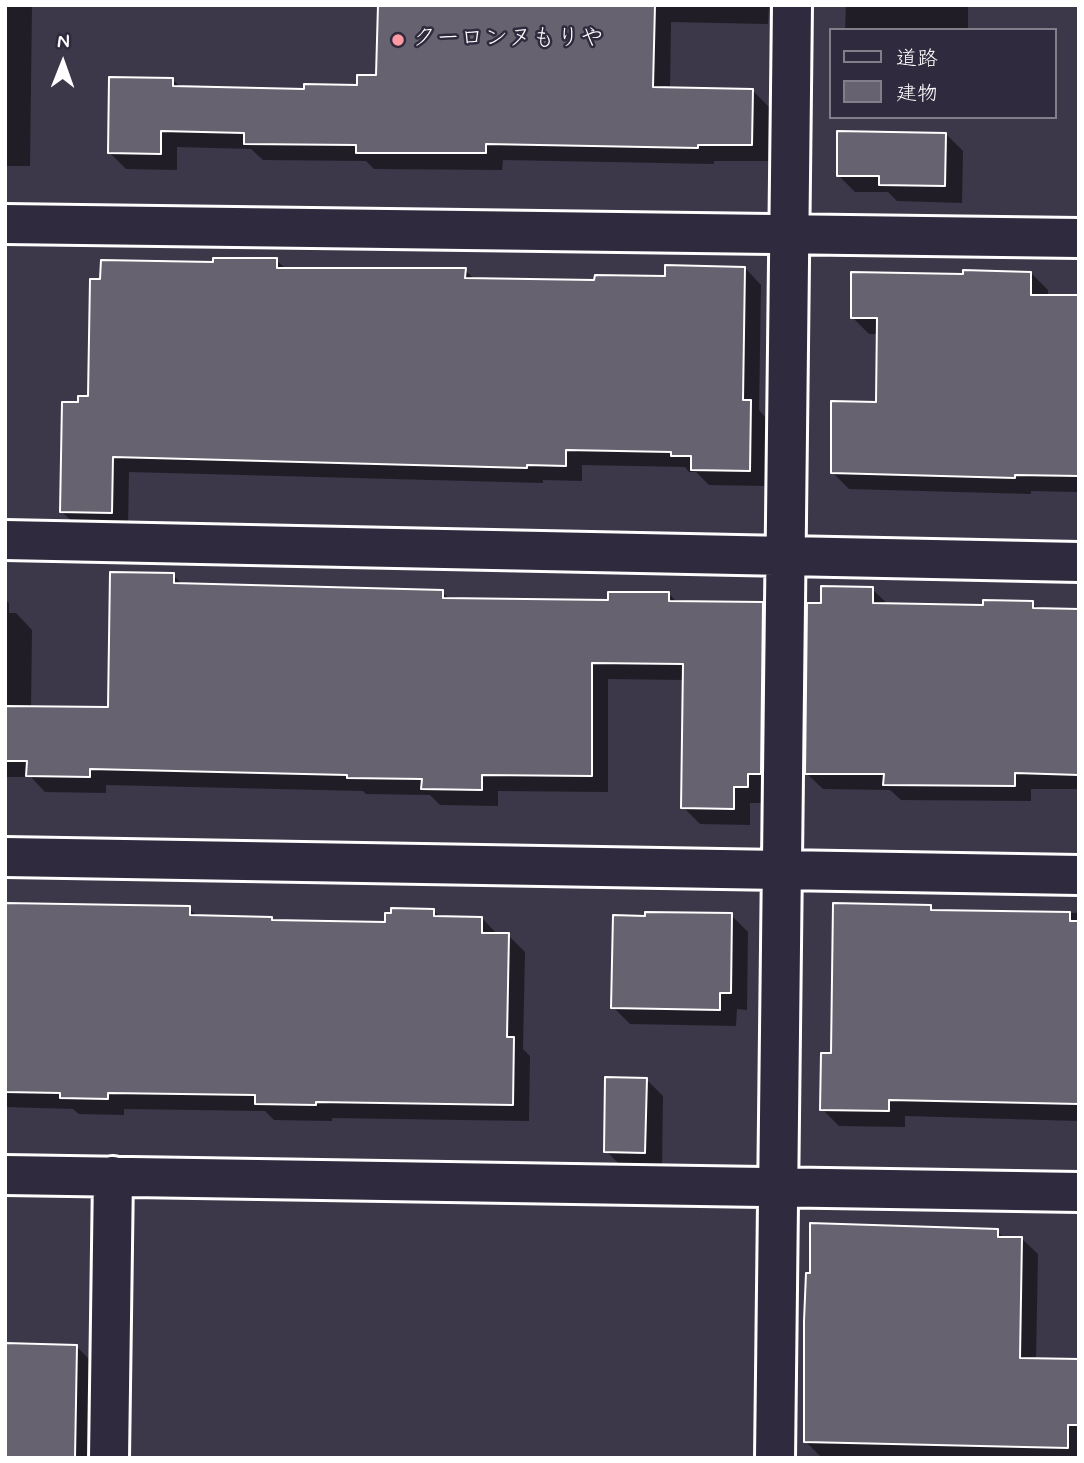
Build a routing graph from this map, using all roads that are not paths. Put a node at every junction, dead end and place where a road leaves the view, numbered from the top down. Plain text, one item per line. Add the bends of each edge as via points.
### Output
1 (792, 5) edge
2 (5, 224) edge
3 (789, 233) junction
4 (1079, 238) edge
5 (5, 540) edge
6 (786, 555) junction
7 (1079, 562) edge
8 (5, 857) edge
9 (781, 872) junction
10 (1079, 875) edge
11 (5, 1175) edge
12 (113, 1176) junction
13 (778, 1187) junction
14 (1079, 1192) edge
15 (109, 1458) edge
16 (775, 1458) edge

1 - 3 street
2 - 3 street
3 - 4 street
3 - 6 street
5 - 6 street
6 - 7 street
6 - 9 street
8 - 9 street
9 - 10 street
9 - 13 street
11 - 12 street
12 - 13 street
12 - 15 street
13 - 14 street
13 - 16 street

